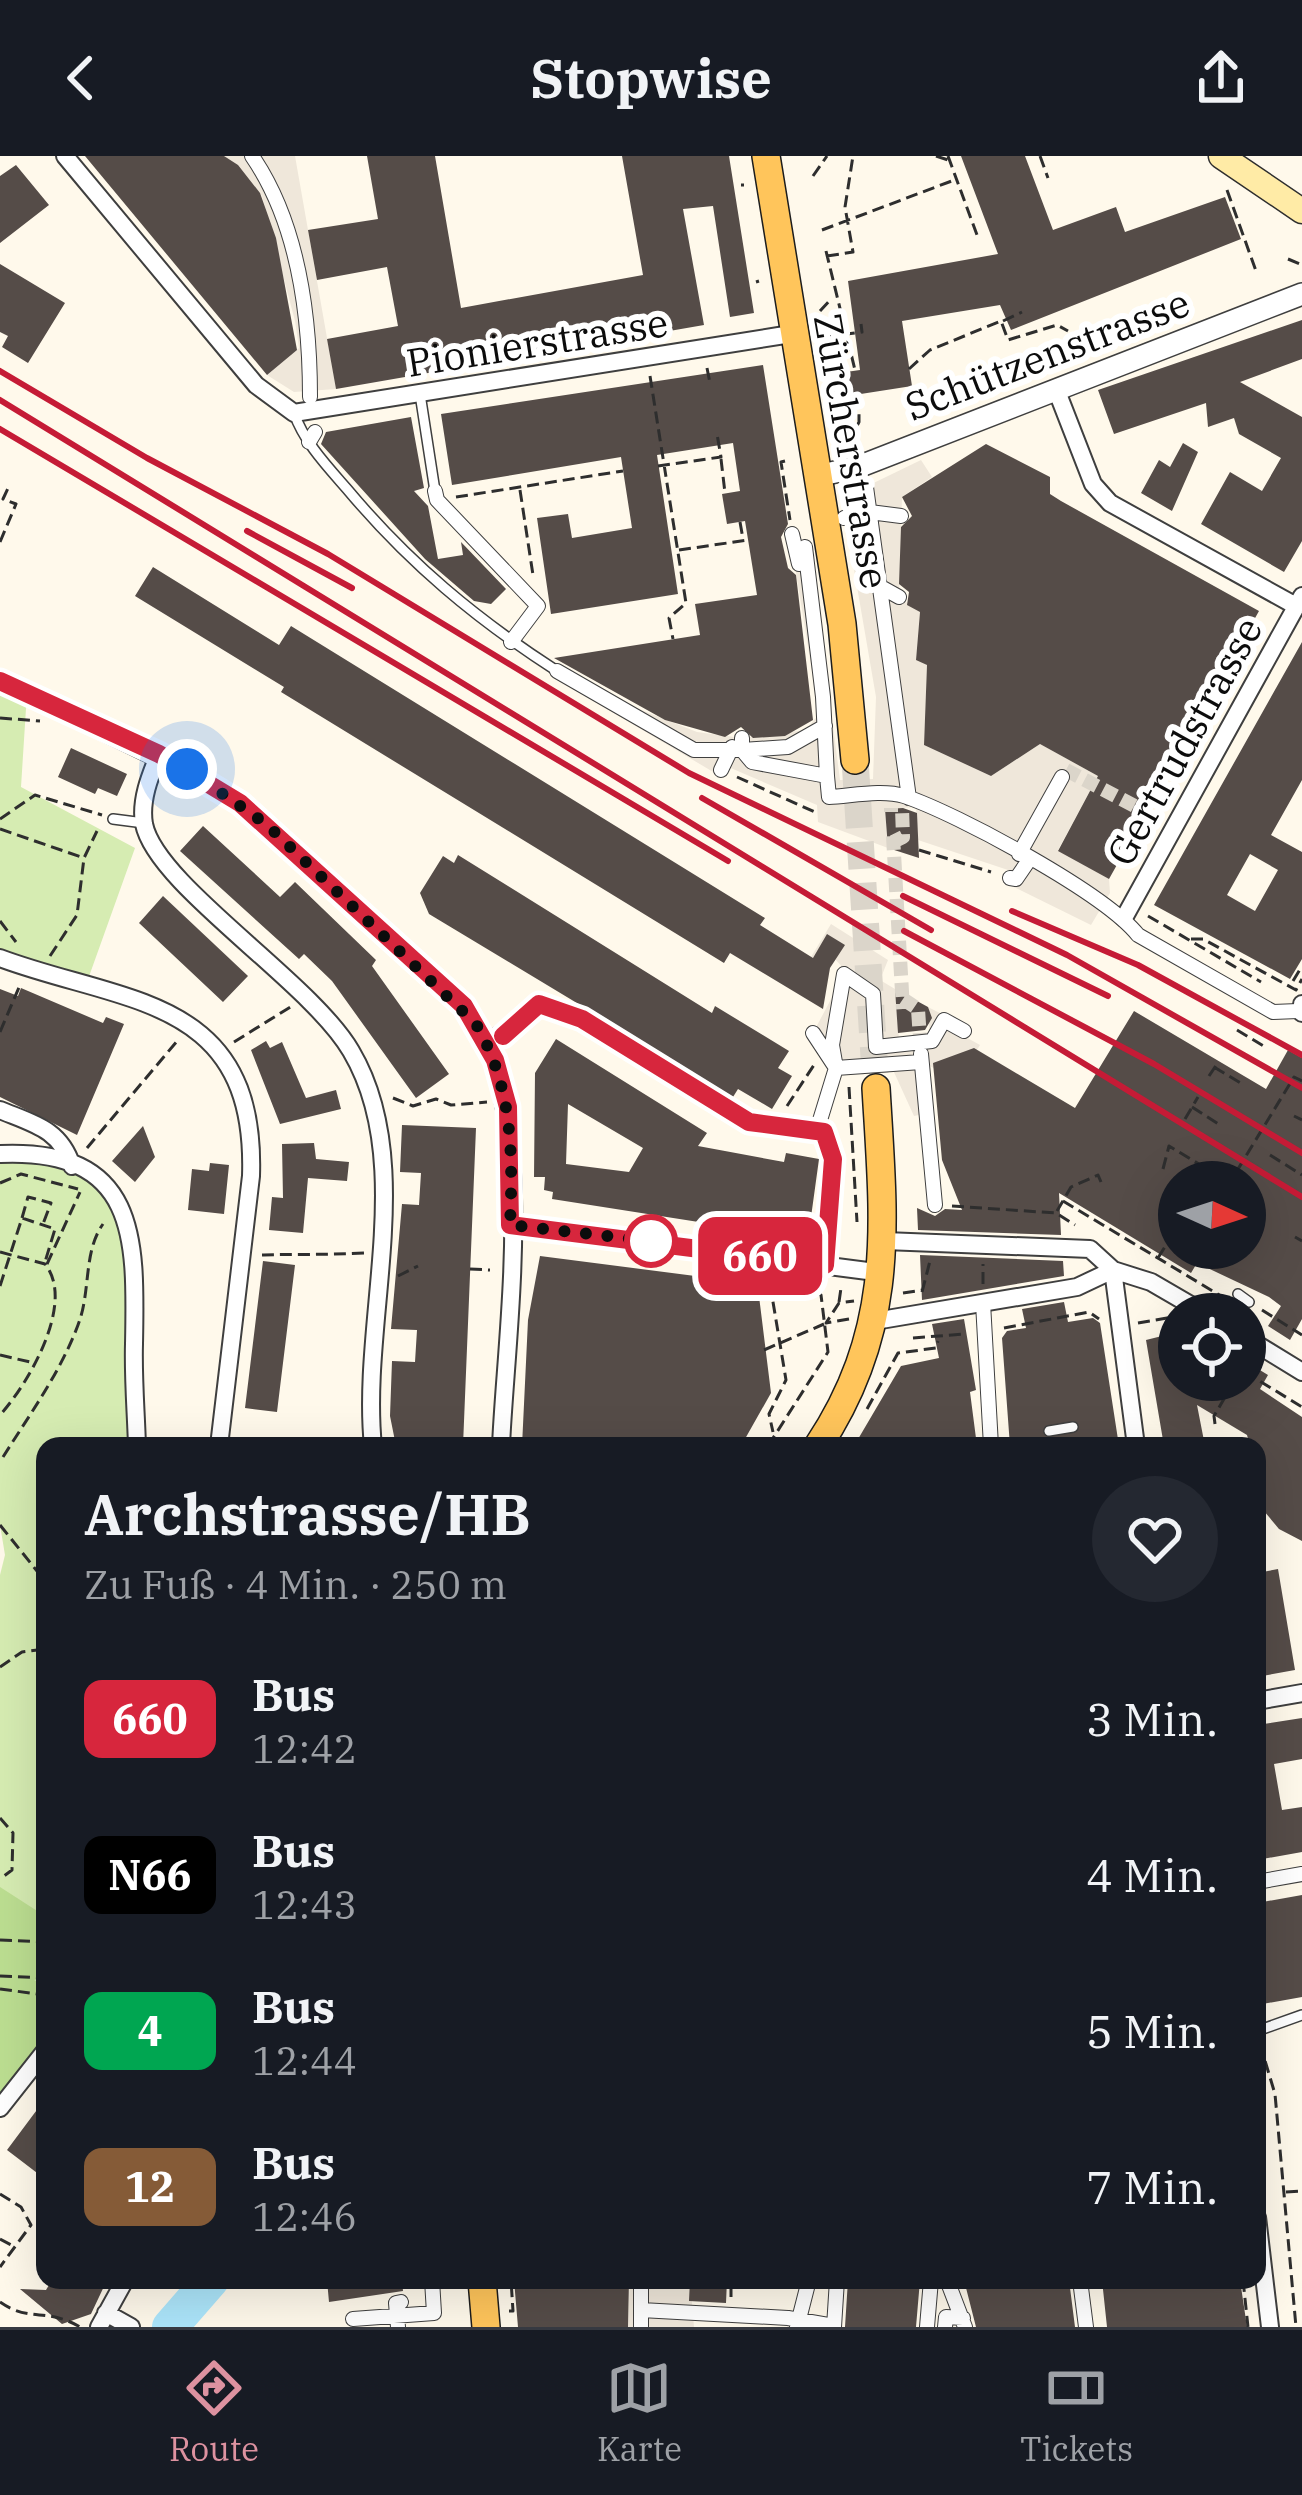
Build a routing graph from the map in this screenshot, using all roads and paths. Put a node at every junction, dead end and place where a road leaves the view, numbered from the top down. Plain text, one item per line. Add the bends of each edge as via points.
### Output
1 (65, 156) edge
2 (253, 156) edge
3 (766, 156) edge
4 (827, 156) edge
5 (853, 156) edge
6 (936, 156) edge
7 (1040, 156) edge
8 (1221, 156) edge
9 (949, 158) edge
10 (813, 176) dead end
11 (1048, 178) dead end
12 (957, 179) junction
13 (1230, 184) dead end
14 (1302, 211) edge
15 (848, 220) junction
16 (822, 230) dead end
17 (977, 235) dead end
18 (1288, 260) dead end
19 (1302, 265) edge
20 (1256, 271) dead end
21 (1302, 294) edge
22 (833, 297) junction
23 (820, 311) dead end
24 (1022, 312) dead end
25 (1001, 321) junction
26 (861, 324) dead end
27 (1068, 331) dead end
28 (791, 334) junction
29 (843, 334) junction
30 (825, 338) dead end
31 (1073, 344) dead end
32 (1080, 365) dead end
33 (909, 369) dead end
34 (855, 370) dead end
35 (650, 376) dead end
36 (1056, 389) junction
37 (420, 394) junction
38 (310, 395) dead end
39 (859, 395) dead end
40 (294, 413) junction
41 (717, 434) dead end
42 (849, 442) dead end
43 (721, 457) junction
44 (785, 461) dead end
45 (661, 466) junction
46 (623, 471) dead end
47 (817, 476) junction
48 (10, 484) dead end
49 (866, 487) dead end
50 (520, 488) junction
51 (725, 493) dead end
52 (436, 496) junction
53 (902, 516) dead end
54 (862, 520) junction
55 (740, 522) dead end
56 (792, 534) joint
57 (0, 542) edge
58 (805, 548) dead end
59 (679, 550) junction
60 (881, 587) junction
61 (809, 597) junction
62 (899, 597) dead end
63 (1299, 601) edge
64 (538, 607) junction
65 (673, 639) dead end
66 (511, 641) junction
67 (557, 671) joint
68 (0, 680) edge
69 (0, 718) edge
70 (54, 722) dead end
71 (825, 726) junction
72 (738, 744) junction
73 (694, 750) junction
74 (159, 754) junction
75 (855, 760) tunnel mouth
76 (722, 770) junction
77 (826, 776) junction
78 (1062, 777) dead end
79 (899, 801) junction
80 (1146, 812) tunnel mouth
81 (818, 813) dead end
82 (0, 819) edge
83 (113, 819) joint
84 (1163, 821) dead end
85 (144, 823) junction
86 (0, 829) edge
87 (97, 831) dead end
88 (919, 850) dead end
89 (1024, 857) junction
90 (84, 858) junction
91 (1010, 878) joint
92 (1127, 912) junction
93 (1189, 939) junction
94 (0, 958) edge
95 (1302, 966) edge
96 (34, 969) junction
97 (1302, 979) edge
98 (1293, 981) dead end
99 (1261, 982) dead end
100 (1301, 1009) edge
101 (271, 1019) dead end
102 (190, 1025) junction
103 (1237, 1030) dead end
104 (964, 1031) dead end
105 (0, 1032) edge
106 (813, 1034) dead end
107 (913, 1040) junction
108 (488, 1044) junction
109 (876, 1047) junction
110 (1267, 1048) dead end
111 (216, 1054) junction
112 (1219, 1061) dead end
113 (914, 1062) junction
114 (1214, 1067) junction
115 (836, 1068) junction
116 (1209, 1076) dead end
117 (848, 1080) dead end
118 (1302, 1082) edge
119 (1244, 1085) dead end
120 (876, 1088) tunnel mouth
121 (1198, 1097) dead end
122 (397, 1099) dead end
123 (478, 1102) dead end
124 (1192, 1108) junction
125 (0, 1111) edge
126 (1294, 1116) dead end
127 (1185, 1119) dead end
128 (1302, 1120) edge
129 (1220, 1124) dead end
130 (773, 1128) junction
131 (818, 1130) junction
132 (0, 1154) edge
133 (1270, 1156) dead end
134 (1165, 1161) edge
135 (1193, 1161) edge
136 (1243, 1161) edge
137 (72, 1166) junction
138 (1266, 1175) edge
139 (1302, 1175) edge
140 (1101, 1182) dead end
141 (0, 1183) edge
142 (81, 1191) junction
143 (88, 1195) dead end
144 (1302, 1198) edge
145 (1063, 1202) junction
146 (934, 1204) joint
147 (124, 1209) junction
148 (1056, 1213) junction
149 (22, 1217) junction
150 (44, 1223) junction
151 (510, 1225) junction
152 (1075, 1225) dead end
153 (60, 1226) junction
154 (1294, 1237) dead end
155 (872, 1238) junction
156 (1302, 1241) edge
157 (0, 1252) edge
158 (242, 1253) junction
159 (379, 1253) junction
160 (10, 1255) junction
161 (1157, 1258) joint
162 (930, 1261) dead end
163 (46, 1265) junction
164 (825, 1265) junction
165 (418, 1266) dead end
166 (470, 1269) dead end
167 (490, 1270) dead end
168 (1113, 1270) junction
169 (395, 1276) dead end
170 (805, 1282) dead end
171 (770, 1284) dead end
172 (890, 1284) junction
173 (0, 1286) edge
174 (841, 1288) dead end
175 (923, 1289) junction
176 (1170, 1293) edge
177 (1216, 1293) edge
178 (920, 1300) dead end
179 (839, 1303) junction
180 (982, 1303) junction
181 (1266, 1313) edge
182 (861, 1314) junction
183 (1158, 1319) edge
184 (826, 1323) junction
185 (1117, 1326) junction
186 (982, 1331) junction
187 (1302, 1335) edge
188 (938, 1339) junction
189 (781, 1343) junction
190 (764, 1350) dead end
191 (1266, 1350) edge
192 (907, 1351) junction
193 (0, 1355) edge
194 (32, 1362) junction
195 (1302, 1372) edge
196 (1266, 1385) edge
197 (1288, 1387) dead end
198 (1285, 1396) junction
199 (1302, 1396) edge
200 (1223, 1401) edge
201 (1300, 1405) edge
202 (761, 1411) dead end
203 (865, 1413) dead end
204 (769, 1414) junction
205 (0, 1415) edge
206 (1215, 1424) dead end
207 (1073, 1427) dead end
208 (1049, 1431) dead end
209 (774, 1436) joint
210 (137, 1437) edge
211 (220, 1437) edge
212 (373, 1437) edge
213 (501, 1437) edge
214 (823, 1437) edge
215 (990, 1437) edge
216 (1135, 1437) edge
217 (1, 1458) edge
218 (0, 1525) edge
219 (36, 1570) edge
220 (36, 1650) edge
221 (0, 1667) edge
222 (1302, 1694) edge
223 (1266, 1700) edge
224 (0, 1818) edge
225 (1302, 1874) edge
226 (0, 1879) edge
227 (1266, 1880) edge
228 (0, 1940) edge
229 (36, 1942) edge
230 (0, 1976) edge
231 (36, 1978) edge
232 (0, 1989) edge
233 (36, 1994) edge
234 (1302, 2015) edge
235 (1266, 2028) edge
236 (36, 2062) edge
237 (1266, 2063) edge
238 (0, 2108) edge
239 (1302, 2191) edge
240 (1283, 2193) junction
241 (0, 2194) edge
242 (0, 2239) edge
243 (15, 2246) junction
244 (0, 2267) edge
245 (120, 2289) edge
246 (426, 2289) edge
247 (485, 2289) edge
248 (512, 2289) edge
249 (641, 2289) edge
250 (807, 2289) edge
251 (836, 2289) edge
252 (930, 2289) edge
253 (951, 2289) edge
254 (1081, 2289) edge
255 (1244, 2289) edge
256 (1266, 2289) edge
257 (366, 2299) dead end
258 (0, 2302) edge
259 (641, 2310) junction
260 (399, 2315) edge
261 (496, 2319) edge
262 (102, 2320) edge
263 (363, 2322) edge
264 (964, 2322) edge
265 (797, 2325) edge
266 (81, 2327) edge
267 (131, 2327) edge
268 (641, 2327) edge
269 (834, 2327) edge
270 (927, 2327) edge
271 (945, 2327) edge
272 (1086, 2327) edge
273 (1248, 2327) edge
274 (1270, 2327) edge
275 (1297, 2327) edge

1 - 40 street via 256,385
2 - 38 street via 286,215
3 - 28 main road, Zürcherstrasse
4 - 10 path
5 - 15 path
6 - 9 path
7 - 11 path
8 - 14 main road
9 - 12 path
12 - 15 path
12 - 17 path
13 - 20 path
15 - 16 path
15 - 22 path via 853,251 826,254
18 - 19 path
21 - 36 street, Schützenstrasse
22 - 23 path
22 - 29 path
24 - 25 path
25 - 27 path via 1008,340 1057,325
25 - 33 path via 930,350
26 - 29 path via 862,332
28 - 37 street, Pionierstrasse
28 - 47 main road, Zürcherstrasse
29 - 30 path
29 - 34 path
31 - 32 path
35 - 45 path
36 - 47 street, Schützenstrasse
36 - 63 street via 1093,484 1110,503
37 - 40 street, Pionierstrasse
37 - 52 lane
39 - 42 path
40 - 66 lane via 420,571
41 - 43 path
43 - 45 path
43 - 51 path
44 - 56 path
45 - 59 path
46 - 50 path
47 - 75 main road, Zürcherstrasse
48 - 57 path via 4,499 16,504
49 - 54 street
50 - 52 path
50 - 64 path
52 - 64 street
53 - 54 street
54 - 60 street
55 - 59 path via 746,541
56 - 61 street
58 - 61 street
59 - 65 path via 686,603 669,618
60 - 62 street
60 - 79 street
61 - 71 street
63 - 92 street, Gertrudstrasse
64 - 66 street
66 - 67 lane
67 - 73 street
68 - 74 street
69 - 70 path
71 - 72 street via 788,747
71 - 77 street
72 - 73 street
72 - 76 street
72 - 77 street via 752,762
73 - 76 street
74 - 85 street
74 - 108 street via 266,824 464,1006
76 - 81 path
77 - 79 street via 829,797
78 - 89 street
79 - 89 street
80 - 84 path
82 - 83 path via 35,795
83 - 85 lane
85 - 159 street via 172,873 309,996 356,1059 382,1140
86 - 90 path
87 - 90 path
88 - 91 path
89 - 91 street via 1016,880
89 - 92 street via 1102,906
90 - 96 path via 76,915
92 - 93 path
92 - 100 street via 1138,935 1273,1012
93 - 97 path via 1203,939 1295,990
93 - 99 path
94 - 96 street
95 - 98 path
96 - 102 street via 125,992
96 - 105 path
101 - 111 path
102 - 111 street
102 - 137 path
103 - 110 path
104 - 107 street via 944,1020 932,1040
106 - 115 street
107 - 109 street
107 - 113 street
108 - 130 street via 539,1004 582,1019 741,1118
108 - 151 street via 508,1107
109 - 113 street
109 - 115 street via 873,994 844,974
111 - 158 street via 250,1131
112 - 114 path
113 - 115 street
113 - 146 street
114 - 116 path
114 - 119 path
115 - 130 path via 812,1065
115 - 131 street
117 - 155 path
118 - 136 path via 1294,1078
120 - 155 main road
121 - 124 path
122 - 123 path via 413,1106
124 - 127 path
124 - 129 path
125 - 137 street via 53,1132
126 - 128 path
130 - 131 street
131 - 164 street via 830,1140 833,1159
132 - 137 street
133 - 139 path
134 - 135 path via 1168,1146
137 - 147 street
138 - 144 path
140 - 145 path via 1098,1175 1070,1187
141 - 142 path via 22,1174
142 - 143 path
142 - 153 path
145 - 148 path
145 - 161 path
146 - 148 path
147 - 210 street via 136,1254
147 - 217 path via 99,1228 80,1322
148 - 152 path
149 - 150 path
149 - 150 path via 28,1197 51,1203
149 - 160 path
150 - 153 path
150 - 163 path via 55,1229
151 - 164 street
151 - 213 street
153 - 163 path
154 - 156 path
155 - 168 street via 1090,1249
155 - 172 main road
157 - 160 path
158 - 159 path
158 - 211 street
159 - 212 street
160 - 163 path
160 - 173 path
161 - 177 path
162 - 175 path
163 - 194 path via 59,1292
164 - 172 street
165 - 169 path
166 - 167 path
168 - 176 street
168 - 180 street via 1077,1287
168 - 185 street
170 - 184 path via 821,1295
171 - 189 path
172 - 175 path
172 - 182 main road
174 - 179 path
175 - 178 path
179 - 182 path
179 - 184 path
180 - 182 street
180 - 186 street
181 - 187 path
182 - 184 path
182 - 214 main road via 850,1389
183 - 185 path
184 - 189 path
184 - 209 path via 828,1352
185 - 186 path via 1103,1327 1089,1312
185 - 216 street
186 - 188 path
186 - 215 street
188 - 192 path via 936,1348
188 - 192 path via 912,1335
189 - 190 path
189 - 204 path via 787,1381
191 - 195 street
192 - 203 path via 898,1352
193 - 194 path
194 - 205 path
196 - 198 path
197 - 198 path
198 - 201 path
199 - 201 path
200 - 206 path
202 - 204 path
204 - 209 path
207 - 208 lane
218 - 219 path
220 - 221 path
222 - 223 street
224 - 226 path via 14,1844 12,1870
225 - 227 street
228 - 229 path
230 - 231 path
232 - 233 path
234 - 235 lane
236 - 238 street
237 - 240 path
239 - 240 path
240 - 275 path
241 - 243 path via 29,2216 28,2234
242 - 243 path
243 - 244 path
245 - 262 street
246 - 260 street via 434,2313
247 - 261 main road
248 - 261 path via 513,2311
249 - 259 street
250 - 265 street
251 - 269 street
252 - 270 street
253 - 264 street
254 - 272 street
255 - 273 path
256 - 274 street
257 - 263 street
258 - 266 path via 23,2316 55,2312
259 - 265 street via 788,2318
259 - 268 street
260 - 263 street
262 - 267 street
264 - 271 street via 946,2317
265 - 269 street

